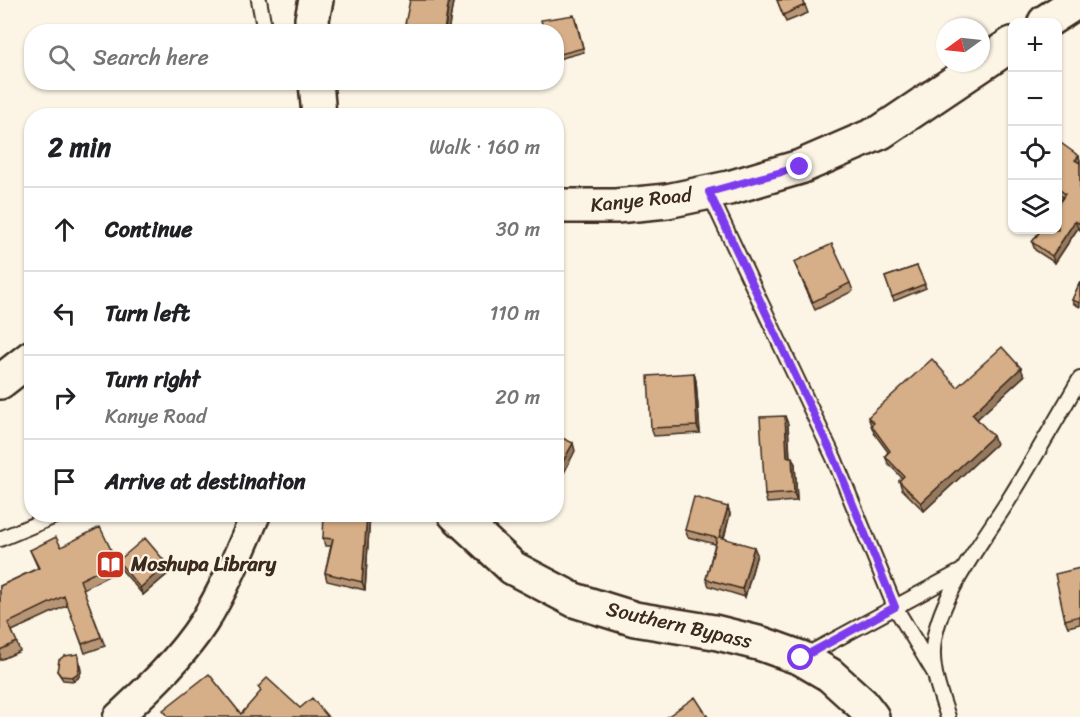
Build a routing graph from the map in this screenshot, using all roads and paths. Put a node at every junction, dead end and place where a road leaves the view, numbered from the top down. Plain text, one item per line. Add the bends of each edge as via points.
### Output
1 (259, 0) edge
2 (316, 0) edge
3 (1078, 0) edge
4 (1051, 18) edge
5 (264, 24) edge
6 (312, 24) edge
7 (1008, 47) edge
8 (709, 192) junction
9 (564, 206) edge
10 (24, 363) edge
11 (1080, 380) edge
12 (0, 382) edge
13 (41, 522) edge
14 (253, 522) edge
15 (464, 522) edge
16 (0, 539) edge
17 (962, 571) junction
18 (895, 607) junction
19 (801, 658) junction
20 (935, 674) junction
21 (118, 717) edge
22 (873, 717) edge
23 (948, 717) edge

1 - 5 lane
2 - 6 main road
3 - 4 main road
7 - 8 main road, Kanye Road via 881,132 800,167
8 - 9 main road, Kanye Road via 616,206
8 - 18 lane via 834,458
10 - 12 main road
11 - 17 lane
13 - 16 lane
14 - 21 street via 203,623 160,678
15 - 19 main road, Southern Bypass via 513,568 574,600 635,619 762,644
17 - 18 lane
17 - 20 lane via 937,626
18 - 19 lane
18 - 20 lane
19 - 22 main road, Southern Bypass via 830,675
20 - 23 lane

